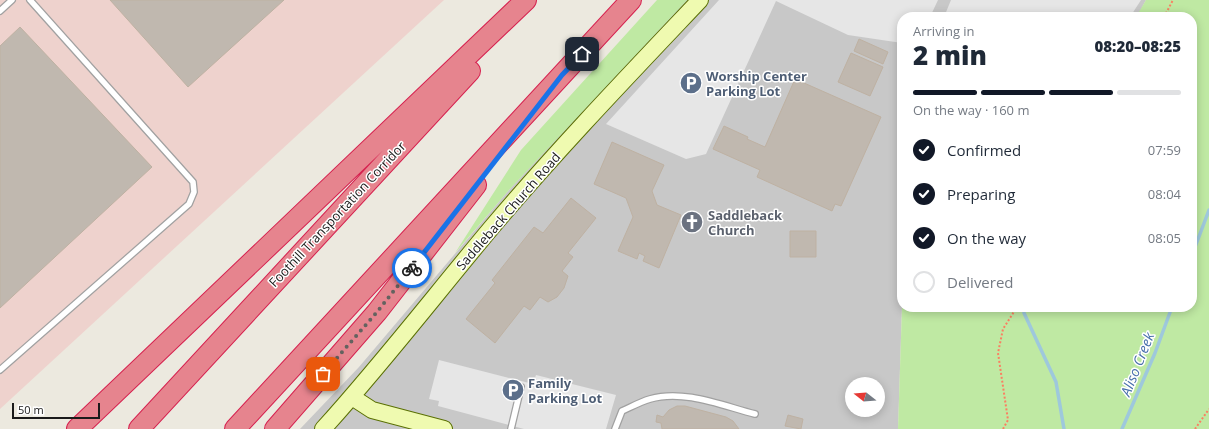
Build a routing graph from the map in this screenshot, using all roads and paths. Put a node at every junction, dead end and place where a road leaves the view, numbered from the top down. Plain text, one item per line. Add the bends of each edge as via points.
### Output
1 (12, 0) edge
2 (30, 0) edge
3 (526, 0) edge
4 (535, 0) edge
5 (631, 0) edge
6 (700, 0) edge
7 (1173, 0) edge
8 (0, 11) edge
9 (1167, 12) edge
10 (562, 75) junction
11 (1014, 312) edge
12 (0, 370) edge
13 (521, 387) dead end
14 (352, 397) junction
15 (1209, 409) edge
16 (756, 414) dead end
17 (77, 429) edge
18 (139, 429) edge
19 (235, 429) edge
20 (275, 429) edge
21 (323, 429) edge
22 (337, 429) edge
23 (444, 429) edge
24 (511, 429) edge
25 (615, 429) edge
26 (1003, 429) edge
27 (1195, 429) edge

1 - 8 lane
2 - 12 lane via 193,182 194,192 189,204
3 - 17 highway
4 - 18 highway, Foothill Transportation Corridor
5 - 10 highway
6 - 14 main road, Saddleback Church Road via 608,96 493,226
7 - 9 path
10 - 19 highway
10 - 20 highway via 377,312
11 - 26 path via 1003,329 998,353 1008,420
13 - 24 lane
14 - 21 main road, Saddleback Church Road
14 - 22 main road
14 - 23 main road via 372,410
15 - 27 path
16 - 25 lane via 683,396 671,396 650,399 622,411

